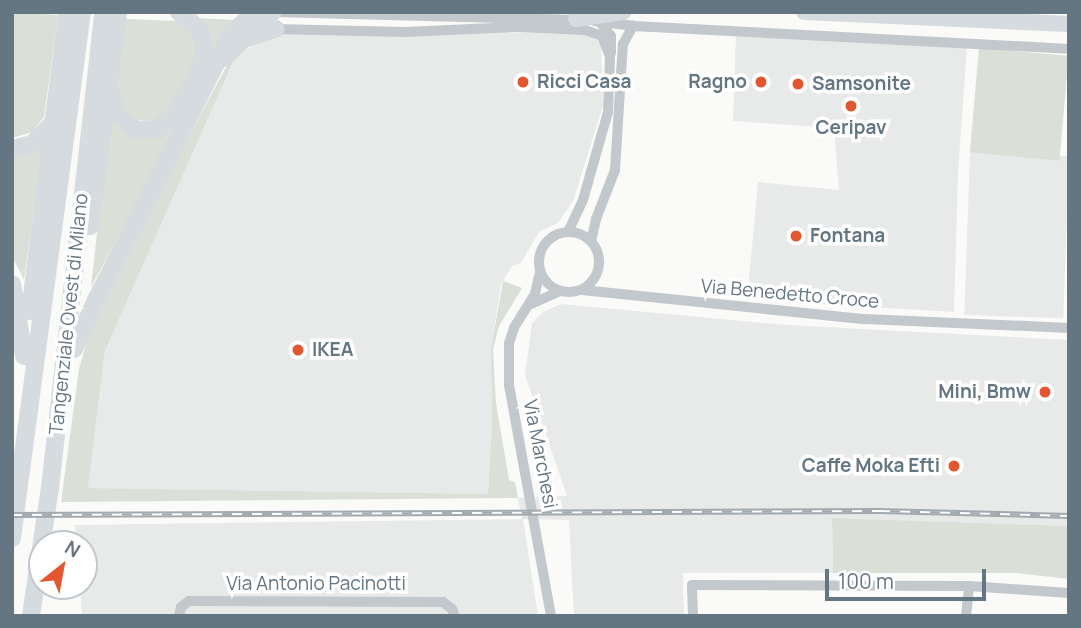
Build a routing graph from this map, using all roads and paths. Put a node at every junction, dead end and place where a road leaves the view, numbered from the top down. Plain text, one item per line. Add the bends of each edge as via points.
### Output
1 (118, 12) edge
2 (179, 12) edge
3 (623, 12) edge
4 (804, 12) edge
5 (274, 18) edge
6 (576, 19) junction
7 (73, 20) edge
8 (599, 21) junction
9 (106, 24) edge
10 (1069, 24) edge
11 (634, 26) junction
12 (1069, 49) edge
13 (610, 57) junction
14 (110, 78) junction
15 (53, 123) junction
16 (12, 149) edge
17 (568, 232) junction
18 (591, 241) junction
19 (540, 272) junction
20 (597, 274) junction
21 (12, 284) edge
22 (582, 290) junction
23 (560, 291) junction
24 (619, 294) junction
25 (530, 304) junction
26 (1069, 328) edge
27 (74, 349) junction
28 (24, 356) junction
29 (21, 419) junction
30 (59, 424) junction
31 (12, 442) edge
32 (12, 538) edge
33 (969, 586) junction
34 (1069, 593) edge
35 (31, 616) edge
36 (179, 616) edge
37 (454, 616) edge
38 (551, 616) edge
39 (693, 616) edge
40 (967, 616) edge

1 - 9 highway
2 - 14 highway via 200,30 205,52 183,103 170,120 153,131 128,125 114,108
3 - 6 main road
4 - 10 main road
5 - 6 street
5 - 13 street via 405,32 509,27 585,30 602,36
5 - 27 highway via 251,19 236,28
6 - 8 street
7 - 15 highway
7 - 29 highway, Tangenziale Ovest di Milano
8 - 11 street
8 - 13 street via 611,36
9 - 14 highway
9 - 30 highway, Tangenziale Ovest di Milano
11 - 12 street
11 - 18 street via 623,44 615,170
13 - 17 street via 608,112 601,145
14 - 27 highway
15 - 16 highway via 32,144
15 - 28 highway
17 - 18 street
17 - 19 street via 554,235 544,245
18 - 20 street via 599,256
19 - 23 street
19 - 25 street, Via Marchesi
20 - 22 street
20 - 24 street via 607,288
21 - 28 highway
22 - 23 street
22 - 24 street, Via Benedetto Croce
23 - 25 street
24 - 26 street, Via Benedetto Croce via 749,309
25 - 38 street, Via Marchesi via 514,328 508,361 512,411
27 - 30 highway
28 - 29 highway
29 - 31 highway
29 - 32 highway, Tangenziale Ovest di Milano
30 - 35 highway
33 - 34 street
33 - 39 street via 692,585
33 - 40 street
36 - 37 street, Via Antonio Pacinotti via 189,601 202,601 443,602

